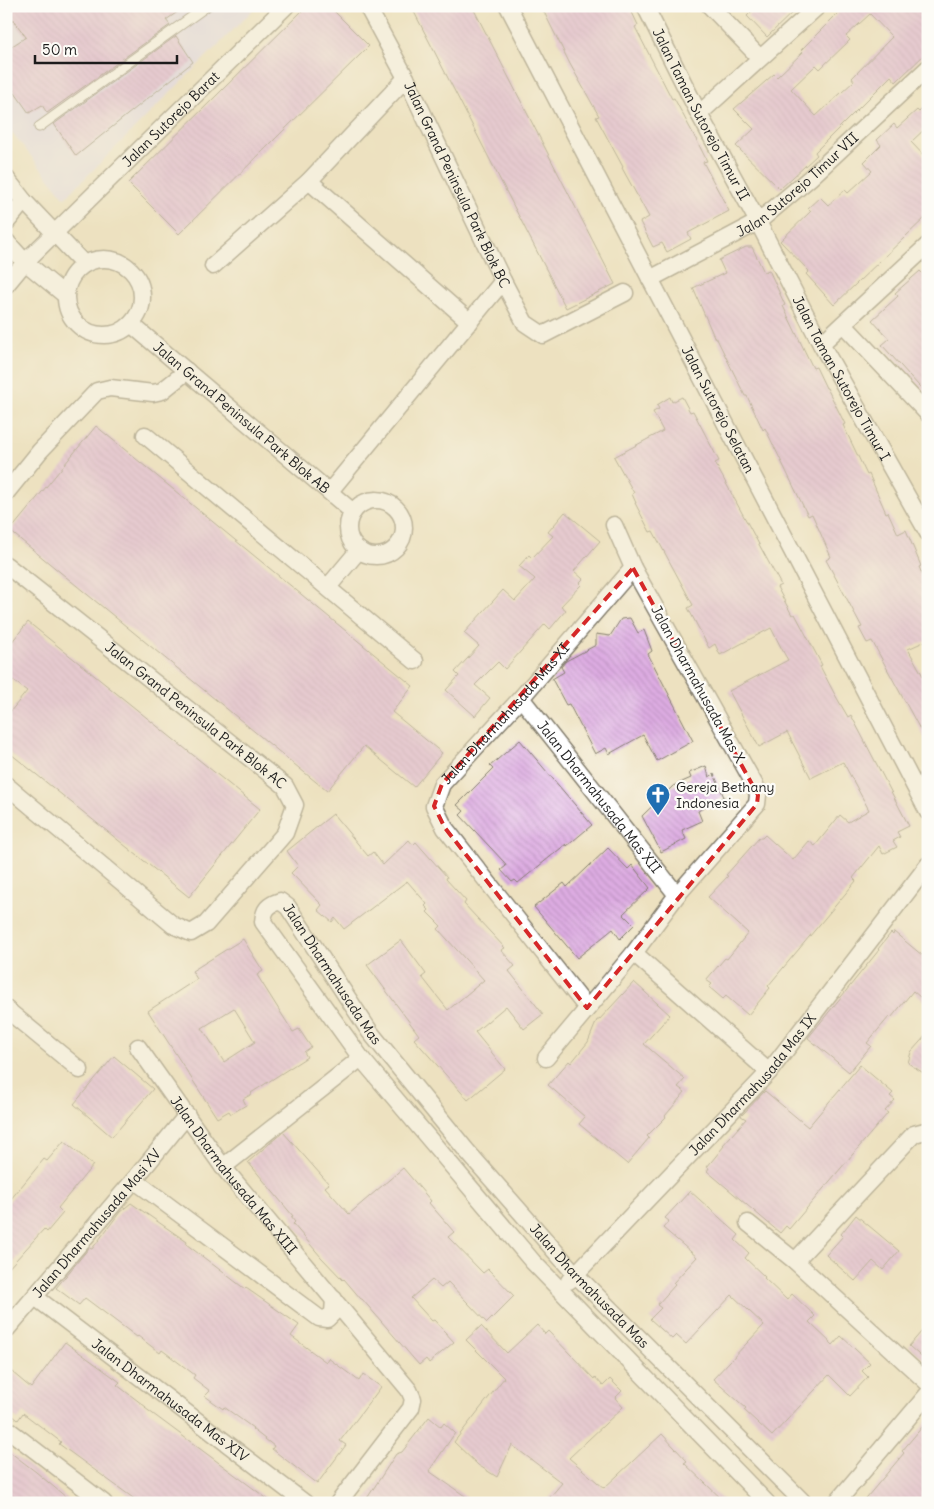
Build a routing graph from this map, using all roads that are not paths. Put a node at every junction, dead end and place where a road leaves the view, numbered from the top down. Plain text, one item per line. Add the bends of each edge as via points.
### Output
1 (207, 6) edge
2 (286, 6) edge
3 (367, 6) edge
4 (508, 6) edge
5 (646, 6) edge
6 (710, 6) edge
7 (818, 6) edge
8 (760, 58) junction
9 (928, 68) edge
10 (406, 78) junction
11 (699, 114) junction
12 (39, 127) dead end
13 (6, 178) edge
14 (309, 181) junction
15 (24, 201) junction
16 (758, 222) junction
17 (6, 223) edge
18 (56, 233) junction
19 (6, 242) edge
20 (925, 254) edge
21 (25, 262) junction
22 (84, 264) junction
23 (213, 266) dead end
24 (650, 279) junction
25 (503, 281) junction
26 (6, 285) edge
27 (626, 293) dead end
28 (66, 295) junction
29 (470, 322) junction
30 (131, 324) junction
31 (842, 324) junction
32 (821, 344) junction
33 (187, 371) junction
34 (928, 414) edge
35 (145, 435) dead end
36 (330, 491) junction
37 (6, 494) edge
38 (353, 512) junction
39 (614, 525) dead end
40 (928, 533) edge
41 (359, 550) junction
42 (6, 565) edge
43 (633, 568) junction
44 (328, 587) junction
45 (415, 661) dead end
46 (521, 698) junction
47 (6, 785) edge
48 (928, 812) edge
49 (928, 865) edge
50 (678, 895) junction
51 (634, 954) junction
52 (586, 1008) junction
53 (6, 1009) edge
54 (138, 1047) dead end
55 (361, 1058) junction
56 (546, 1058) dead end
57 (80, 1070) dead end
58 (769, 1072) junction
59 (187, 1115) junction
60 (928, 1133) edge
61 (223, 1167) junction
62 (134, 1180) junction
63 (748, 1223) dead end
64 (794, 1262) junction
65 (576, 1274) junction
66 (560, 1289) junction
67 (35, 1297) junction
68 (334, 1299) junction
69 (6, 1330) edge
70 (928, 1383) edge
71 (928, 1394) edge
72 (6, 1428) edge
73 (104, 1503) edge
74 (305, 1503) edge
75 (338, 1503) edge
76 (767, 1503) edge
77 (804, 1503) edge
78 (836, 1503) edge

1 - 12 lane
2 - 18 street, Jalan Sutorejo Barat
3 - 10 street, Jalan Grand Peninsula Park Blok BC
4 - 24 street, Jalan Sutorejo Selatan
5 - 11 street, Jalan Taman Sutorejo Timur II
6 - 8 street
7 - 8 street
8 - 11 street
9 - 16 street, Jalan Sutorejo Timur VII
10 - 14 street
10 - 25 street, Jalan Grand Peninsula Park Blok BC
11 - 16 street, Jalan Taman Sutorejo Timur II
13 - 15 street
14 - 23 street
14 - 29 street
15 - 17 street
15 - 18 street
16 - 24 street, Jalan Sutorejo Timur VII
16 - 32 street, Jalan Taman Sutorejo Timur I
18 - 21 street, Jalan Sutorejo Barat
18 - 22 street
19 - 21 street
20 - 31 street
21 - 26 street, Jalan Sutorejo Barat
21 - 28 street
22 - 28 street via 68,282
22 - 30 street via 108,259 130,269 142,290 142,302
24 - 48 street, Jalan Sutorejo Selatan
25 - 27 street via 526,324 543,335
25 - 29 street, Jalan Grand Peninsula Park Blok BC
28 - 30 street via 67,308 73,320 83,329 108,335
29 - 36 street, Jalan Grand Peninsula Park Blok BC
30 - 33 street, Jalan Grand Peninsula Park Blok AB
31 - 32 street
31 - 34 street
32 - 40 street, Jalan Taman Sutorejo Timur I
33 - 36 street, Jalan Grand Peninsula Park Blok AB
33 - 37 street via 162,391 153,393 110,388 97,391 40,451
35 - 44 street
36 - 38 street, Jalan Grand Peninsula Park Blok AB
38 - 41 street via 349,519 349,536
38 - 41 street via 369,501 388,502 402,515 405,525 401,543 386,555 367,555
39 - 43 street, Jalan Dharmahusada Mas X
41 - 44 street
42 - 47 street, Jalan Grand Peninsula Park Blok AC via 285,786 295,805 285,833 206,924 191,934 173,926
43 - 46 street, Jalan Dharmahusada Mas XI
43 - 50 street, Jalan Dharmahusada Mas X via 758,795 757,804
44 - 45 street
46 - 50 street, Jalan Dharmahusada Mas XII
46 - 52 street, Jalan Dharmahusada Mas XI via 442,784 434,806 446,828
49 - 58 street, Jalan Dharmahusada Mas IX
50 - 51 street, Jalan Dharmahusada Mas X
51 - 52 street, Jalan Dharmahusada Mas X
51 - 58 street
52 - 56 street, Jalan Dharmahusada Mas X
53 - 57 street
54 - 59 street, Jalan Dharmahusada Mas XIII
55 - 61 street
55 - 65 street, Jalan Dharmahusada Mas via 263,922 269,905 280,901 288,907 370,1032 466,1150
55 - 66 street, Jalan Dharmahusada Mas via 533,1262
58 - 65 street, Jalan Dharmahusada Mas IX
59 - 61 street, Jalan Dharmahusada Mas XIII
59 - 62 street, Jalan Dharmahusada Masi XV
60 - 64 street via 914,1134
61 - 68 street, Jalan Dharmahusada Mas XIII
62 - 67 street, Jalan Dharmahusada Masi XV
62 - 68 street via 319,1318 327,1319 333,1313
63 - 64 street
64 - 70 street
65 - 66 street, Jalan Dharmahusada Mas IX
65 - 77 street, Jalan Dharmahusada Mas
66 - 76 street, Jalan Dharmahusada Mas
67 - 69 street, Jalan Dharmahusada Masi XV
67 - 74 street, Jalan Dharmahusada Mas XIV
68 - 75 street, Jalan Dharmahusada Mas XIII via 413,1399 411,1408
71 - 78 street
72 - 73 street

